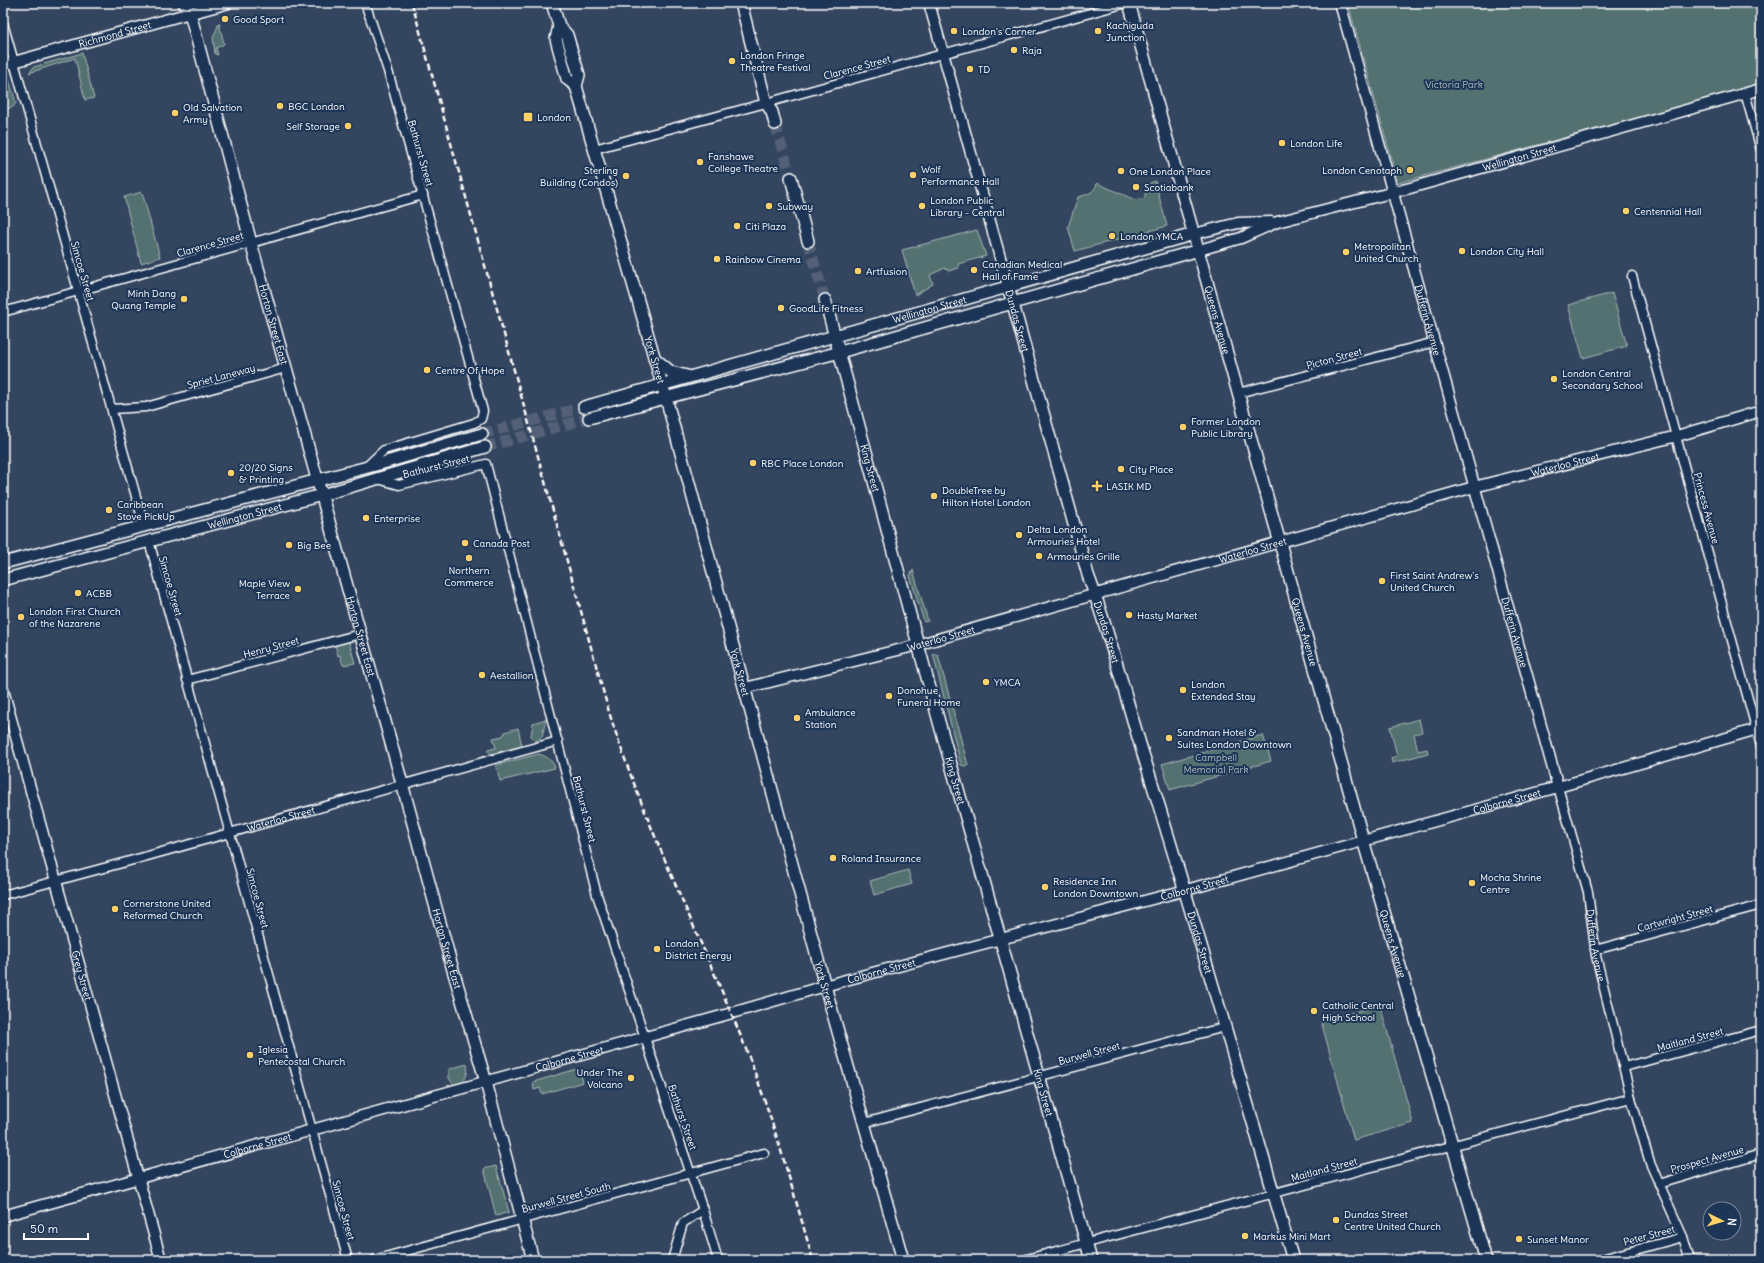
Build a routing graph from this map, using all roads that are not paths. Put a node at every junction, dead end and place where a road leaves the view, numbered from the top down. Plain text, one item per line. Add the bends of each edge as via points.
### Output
1 (184, 3) edge
2 (227, 3) edge
3 (365, 3) edge
4 (552, 3) edge
5 (741, 3) edge
6 (929, 3) edge
7 (1127, 3) edge
8 (1340, 3) edge
9 (190, 8) edge
10 (3, 24) edge
11 (943, 54) junction
12 (14, 62) junction
13 (3, 65) edge
14 (1761, 89) edge
15 (1745, 93) junction
16 (766, 103) junction
17 (775, 124) tunnel mouth
18 (594, 148) junction
19 (1761, 150) edge
20 (791, 178) tunnel mouth
21 (1392, 192) junction
22 (422, 195) junction
23 (1277, 222) junction
24 (1194, 234) junction
25 (808, 241) tunnel mouth
26 (251, 243) junction
27 (1199, 250) junction
28 (1632, 276) dead end
29 (1008, 286) junction
30 (78, 291) junction
31 (825, 300) tunnel mouth
32 (1012, 302) junction
33 (3, 312) edge
34 (835, 337) junction
35 (1435, 342) junction
36 (840, 352) junction
37 (654, 358) junction
38 (286, 368) junction
39 (690, 376) junction
40 (662, 384) junction
41 (1238, 393) junction
42 (666, 398) junction
43 (584, 407) tunnel mouth
44 (112, 409) junction
45 (1761, 411) edge
46 (589, 418) tunnel mouth
47 (482, 434) tunnel mouth
48 (1677, 436) junction
49 (485, 447) tunnel mouth
50 (367, 467) junction
51 (378, 479) junction
52 (318, 480) junction
53 (1474, 488) junction
54 (322, 495) junction
55 (144, 525) junction
56 (149, 541) junction
57 (1280, 543) junction
58 (3, 563) edge
59 (3, 580) edge
60 (1096, 595) junction
61 (360, 634) junction
62 (919, 643) junction
63 (188, 680) junction
64 (745, 688) junction
65 (3, 690) edge
66 (1758, 729) edge
67 (558, 741) junction
68 (1761, 746) edge
69 (402, 784) junction
70 (1558, 787) junction
71 (230, 833) junction
72 (1363, 840) junction
73 (55, 881) junction
74 (1186, 890) junction
75 (3, 895) edge
76 (1761, 905) edge
77 (1001, 938) junction
78 (1595, 950) junction
79 (825, 986) junction
80 (1225, 1027) junction
81 (1761, 1030) edge
82 (645, 1037) junction
83 (1624, 1067) junction
84 (1039, 1076) junction
85 (486, 1082) junction
86 (1631, 1098) junction
87 (864, 1123) junction
88 (312, 1130) junction
89 (1452, 1145) junction
90 (764, 1153) dead end
91 (1761, 1154) edge
92 (691, 1173) junction
93 (138, 1178) junction
94 (1659, 1184) junction
95 (1274, 1194) junction
96 (703, 1210) junction
97 (3, 1216) edge
98 (522, 1219) junction
99 (1683, 1236) junction
100 (1086, 1243) junction
101 (161, 1260) edge
102 (348, 1260) edge
103 (374, 1260) edge
104 (534, 1260) edge
105 (672, 1260) edge
106 (718, 1260) edge
107 (903, 1260) edge
108 (1023, 1260) edge
109 (1091, 1260) edge
110 (1293, 1260) edge
111 (1486, 1260) edge
112 (1598, 1260) edge
113 (1690, 1260) edge

1 - 9 main road, Horton Street East
2 - 9 main road, Richmond Street
3 - 22 street, Bathurst Street via 386,66
4 - 18 main road, York Street via 559,26 567,35 579,74 576,86
5 - 16 main road
6 - 11 street, Dundas Street
7 - 11 street, Clarence Street
7 - 24 main road, Queens Avenue
8 - 21 street, Dufferin Avenue
9 - 12 street, Richmond Street
9 - 26 main road, Horton Street East
10 - 12 street, Simcoe Street
11 - 16 street, Clarence Street
11 - 29 street, Dundas Street
12 - 13 street, Richmond Street
12 - 30 street, Simcoe Street
14 - 15 street, Wellington Street
15 - 19 street
15 - 21 street, Wellington Street
16 - 17 main road
16 - 18 street, Clarence Street
18 - 37 main road, York Street
20 - 25 main road
21 - 23 street, Wellington Street
21 - 35 street, Dufferin Avenue
22 - 26 street, Clarence Street
22 - 50 street, Bathurst Street via 483,411 481,419 474,423 384,450
23 - 24 street, Wellington Street via 1238,223
23 - 27 street, Wellington Street via 1241,238
24 - 27 main road, Queens Avenue
24 - 29 main road, Wellington Street
26 - 30 street, Clarence Street
26 - 38 main road, Horton Street East
27 - 32 main road, Wellington Street
27 - 41 main road, Queens Avenue
28 - 48 street, Princess Avenue
29 - 32 main road, Dundas Street
29 - 34 main road, Wellington Street
30 - 33 street, Clarence Street
30 - 44 street, Simcoe Street
31 - 34 main road, King Street
32 - 36 main road, Wellington Street
32 - 60 main road, Dundas Street
34 - 36 main road, King Street
34 - 39 main road, Wellington Street
35 - 41 street, Picton Street
35 - 53 street, Dufferin Avenue
36 - 42 main road, Wellington Street
36 - 62 main road, King Street
37 - 39 main road via 671,372
37 - 40 main road, York Street
38 - 44 street, Spriet Laneway via 146,407
38 - 52 main road, Horton Street East
39 - 40 main road, Wellington Street
40 - 42 main road, York Street
40 - 43 main road, Wellington Street
41 - 57 main road, Queens Avenue
42 - 46 main road, Wellington Street
42 - 64 main road, York Street
44 - 55 street, Simcoe Street
45 - 48 street, Waterloo Street
47 - 50 main road, Wellington Street
48 - 53 street, Waterloo Street
48 - 66 street, Princess Avenue
49 - 51 main road, Wellington Street
50 - 52 main road, Wellington Street
51 - 54 main road, Wellington Street
51 - 67 street, Bathurst Street via 399,485 486,464
52 - 54 main road, Horton Street East
52 - 55 main road, Wellington Street
53 - 57 street, Waterloo Street
53 - 70 street, Dufferin Avenue
54 - 56 main road, Wellington Street
54 - 61 main road, Horton Street East
55 - 58 main road, Wellington Street
56 - 59 main road, Wellington Street
56 - 63 street, Simcoe Street
57 - 60 street, Waterloo Street
57 - 72 main road, Queens Avenue
60 - 62 street, Waterloo Street
60 - 74 main road, Dundas Street
61 - 63 street, Henry Street
61 - 69 main road, Horton Street East
62 - 64 street, Waterloo Street
62 - 77 main road, King Street
63 - 71 street, Simcoe Street
64 - 79 main road, York Street
65 - 73 street, Grey Street
66 - 68 street, Princess Avenue
66 - 70 street, Colborne Street
67 - 69 street, Waterloo Street
67 - 82 street, Bathurst Street via 597,895
69 - 71 street, Waterloo Street
69 - 85 main road, Horton Street East
70 - 72 street, Colborne Street
70 - 78 street, Dufferin Avenue via 1588,892
71 - 73 street, Waterloo Street
71 - 88 street, Simcoe Street
72 - 74 street, Colborne Street
72 - 89 main road, Queens Avenue
73 - 75 street, Waterloo Street
73 - 93 street, Grey Street
74 - 77 street, Colborne Street
74 - 80 main road, Dundas Street
76 - 78 street, Cartwright Street
77 - 79 street, Colborne Street
77 - 84 main road, King Street
78 - 83 street, Dufferin Avenue
79 - 82 street, Colborne Street
79 - 87 main road, York Street
80 - 84 street, Burwell Street
80 - 95 main road, Dundas Street
81 - 83 street, Maitland Street
82 - 85 street, Colborne Street
82 - 92 street, Bathurst Street
83 - 86 street, Dufferin Avenue
84 - 87 street, Burwell Street
84 - 100 main road, King Street
85 - 88 street, Colborne Street
85 - 98 main road, Horton Street East
86 - 89 street, Maitland Street
86 - 94 street, Dufferin Avenue via 1650,1163
87 - 107 main road, York Street
88 - 93 street, Colborne Street
88 - 102 street, Simcoe Street
89 - 95 street, Maitland Street
89 - 111 main road, Queens Avenue
90 - 92 street, Burwell Street South
91 - 94 street, Prospect Avenue
92 - 96 street, Bathurst Street
92 - 98 street, Burwell Street South
93 - 97 street, Colborne Street
93 - 101 street, Grey Street
94 - 99 street, Dufferin Avenue
95 - 100 street, Maitland Street
95 - 110 main road, Dundas Street
96 - 105 street via 683,1223
96 - 106 street, Bathurst Street
98 - 103 street, Burwell Street South
98 - 104 main road, Horton Street East
99 - 112 street, Peter Street
99 - 113 street, Dufferin Avenue
100 - 108 street, Maitland Street
100 - 109 main road, King Street

